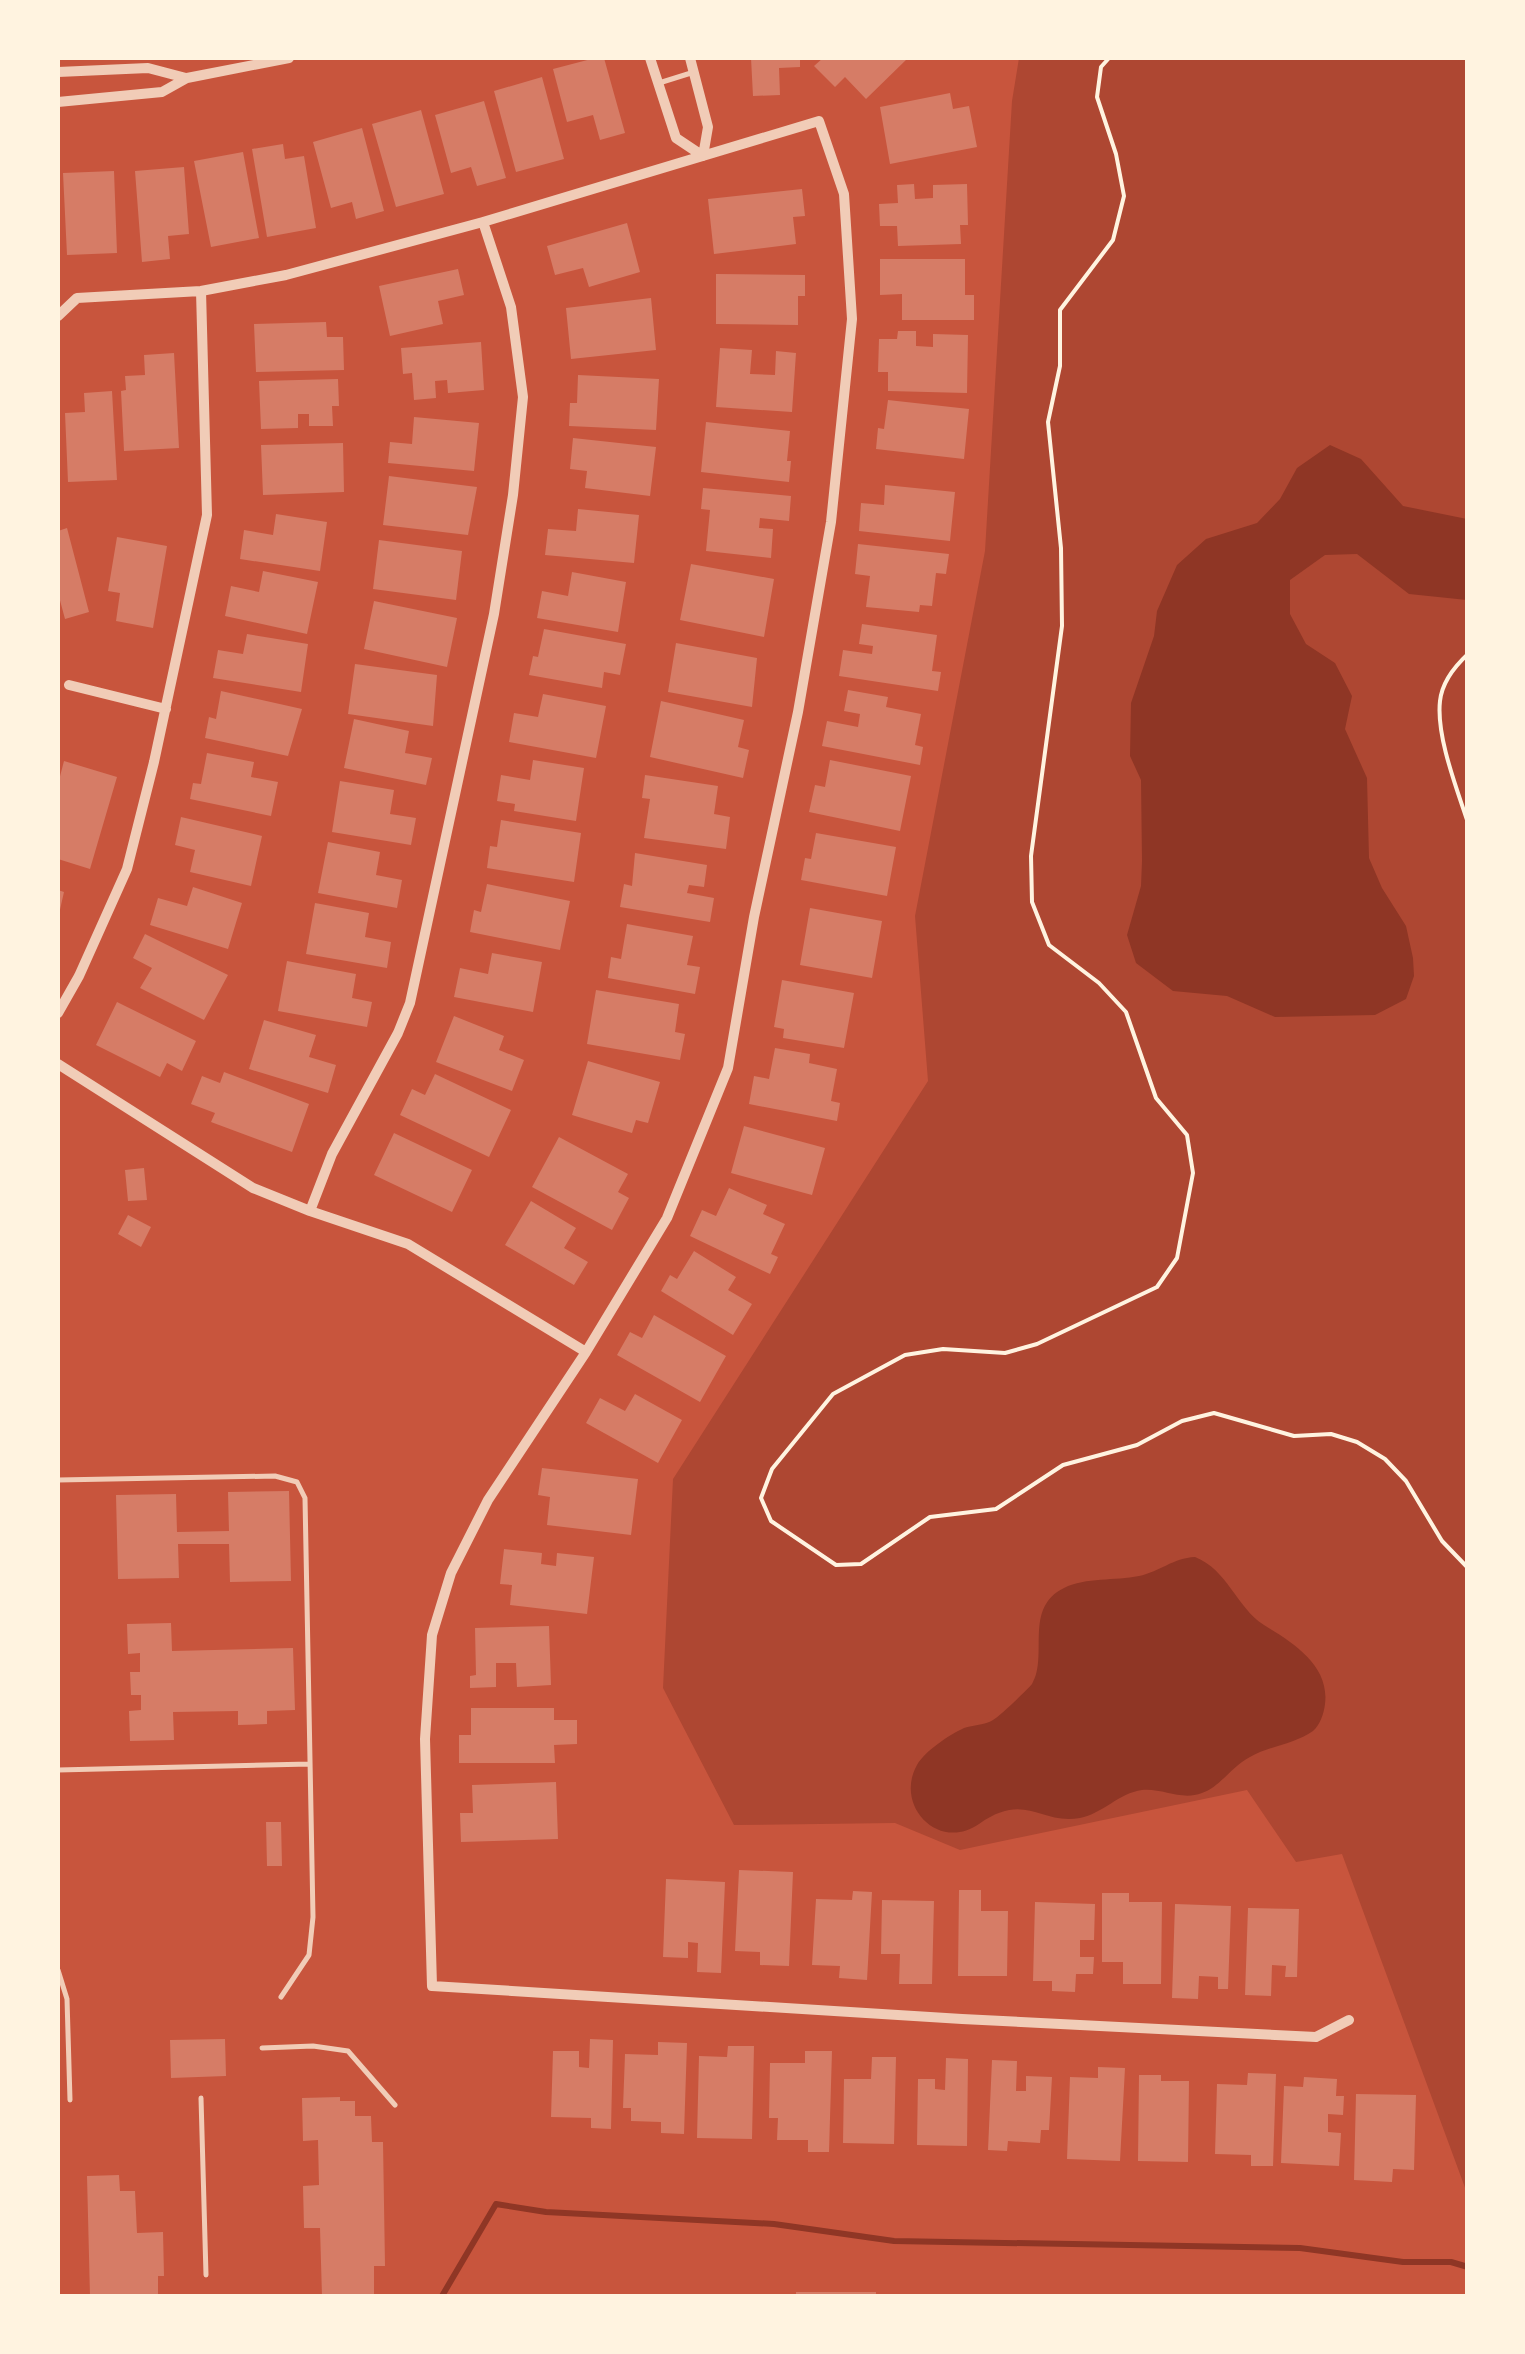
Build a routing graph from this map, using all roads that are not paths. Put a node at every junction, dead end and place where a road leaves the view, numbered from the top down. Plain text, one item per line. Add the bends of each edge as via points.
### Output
1 (289, 58) edge
2 (650, 58) edge
3 (690, 58) edge
4 (58, 72) edge
5 (694, 72) junction
6 (187, 78) junction
7 (658, 84) junction
8 (58, 102) edge
9 (703, 156) junction
10 (483, 222) junction
11 (201, 291) junction
12 (58, 316) edge
13 (69, 685) dead end
14 (166, 708) junction
15 (58, 1013) edge
16 (58, 1064) edge
17 (310, 1211) junction
18 (586, 1352) junction
19 (58, 1480) edge
20 (310, 1764) junction
21 (58, 1770) edge
22 (58, 1970) edge
23 (281, 1997) dead end
24 (1349, 2020) dead end
25 (262, 2048) dead end
26 (202, 2098) dead end
27 (70, 2100) dead end
28 (395, 2105) dead end
29 (206, 2275) dead end

1 - 6 street
2 - 7 street
3 - 5 street
4 - 6 street via 148,68
5 - 7 lane
5 - 9 street via 708,126
6 - 8 street via 162,92
7 - 9 street via 676,138
9 - 10 street
9 - 18 street via 819,122 844,194 852,319 831,522 728,1068 667,1218
10 - 11 street
10 - 17 street via 512,307 523,397 494,614 410,1003
11 - 12 street via 77,298
11 - 14 street via 206,515
13 - 14 street
14 - 15 street via 127,868
16 - 17 street via 253,1188
17 - 18 street via 408,1244
18 - 24 street via 488,1500 451,1573 432,1634 426,1738 432,1986 1316,2037
19 - 20 lane via 274,1476 297,1482 304,1498
20 - 21 lane
20 - 23 lane via 309,1954
22 - 27 lane via 67,1999
25 - 28 lane via 348,2051
26 - 29 lane

